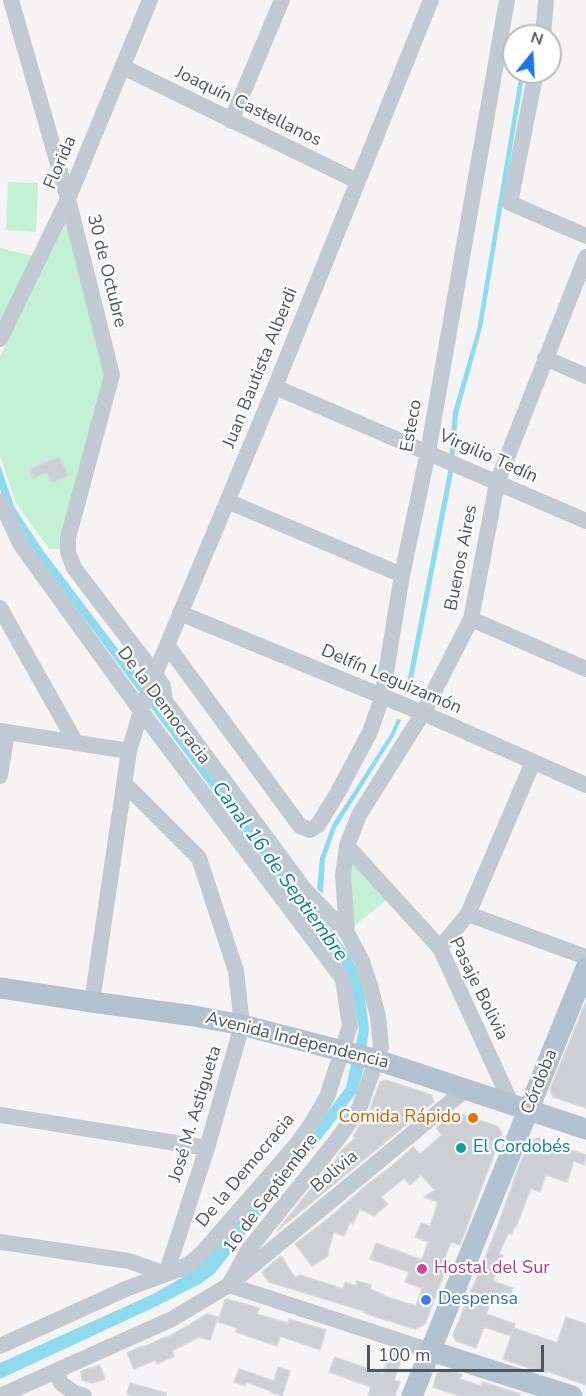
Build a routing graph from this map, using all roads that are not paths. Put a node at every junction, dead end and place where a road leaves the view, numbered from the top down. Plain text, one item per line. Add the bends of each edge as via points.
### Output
1 (11, 0) edge
2 (150, 0) edge
3 (282, 0) edge
4 (431, 0) edge
5 (507, 0) edge
6 (546, 0) edge
7 (544, 24) edge
8 (123, 67) junction
9 (534, 84) edge
10 (231, 121) junction
11 (357, 181) junction
12 (68, 199) junction
13 (586, 236) edge
14 (586, 256) edge
15 (0, 339) edge
16 (545, 358) junction
17 (586, 376) edge
18 (274, 387) junction
19 (434, 454) junction
20 (497, 483) junction
21 (0, 501) edge
22 (227, 501) junction
23 (586, 521) edge
24 (68, 552) joint
25 (402, 574) junction
26 (0, 608) edge
27 (180, 613) junction
28 (471, 619) junction
29 (167, 645) junction
30 (586, 669) edge
31 (155, 674) junction
32 (382, 697) junction
33 (141, 711) junction
34 (423, 713) junction
35 (3, 732) edge
36 (76, 743) junction
37 (129, 751) junction
38 (533, 762) junction
39 (0, 776) edge
40 (124, 783) junction
41 (586, 785) edge
42 (347, 846) junction
43 (468, 914) junction
44 (347, 933) junction
45 (440, 948) junction
46 (586, 957) edge
47 (586, 968) edge
48 (0, 988) edge
49 (92, 1002) junction
50 (242, 1025) junction
51 (343, 1051) junction
52 (376, 1060) junction
53 (465, 1089) junction
54 (520, 1108) junction
55 (0, 1115) edge
56 (586, 1129) edge
57 (207, 1148) junction
58 (0, 1242) edge
59 (166, 1274) junction
60 (230, 1285) junction
61 (0, 1346) edge
62 (430, 1351) junction
63 (56, 1371) junction
64 (0, 1396) edge
65 (84, 1396) edge
66 (412, 1396) edge
67 (572, 1396) edge

1 - 12 street, 30 de Octubre
2 - 8 street, Florida
3 - 10 street
4 - 11 street, Juan Bautista Alberdi
5 - 19 street, Esteco
6 - 7 street
8 - 10 street, Joaquín Castellanos
8 - 12 street, Florida
9 - 13 street via 510,203
10 - 11 street, Joaquín Castellanos
11 - 18 street, Juan Bautista Alberdi
12 - 15 street, Florida
12 - 24 street, 30 de Octubre via 112,375 68,538
14 - 16 street, Buenos Aires
16 - 17 street
16 - 20 street, Buenos Aires
18 - 19 street, Virgilio Tedín
18 - 22 street, Juan Bautista Alberdi
19 - 20 street, Virgilio Tedín
19 - 25 street, Esteco
20 - 23 street, Virgilio Tedín
20 - 28 street, Buenos Aires
21 - 33 street, De la Democracia via 21,545
22 - 25 street
22 - 27 street, Juan Bautista Alberdi
24 - 31 street, De la Democracia via 74,568
25 - 32 street, Esteco
26 - 36 street
27 - 29 street, Juan Bautista Alberdi
27 - 32 street, Delfín Leguizamón
28 - 30 street
28 - 34 street, Buenos Aires
29 - 31 street, Juan Bautista Alberdi
29 - 32 street, Esteco via 300,826 310,830 318,825 337,794 370,732
31 - 33 street, Juan Bautista Alberdi
31 - 44 street, De la Democracia via 163,686 165,701 233,794 306,890
32 - 34 street, Delfín Leguizamón
33 - 37 street, Juan Bautista Alberdi
33 - 51 street, De la Democracia via 343,979 350,1026
34 - 38 street, Delfín Leguizamón
34 - 42 street, Buenos Aires via 359,815
35 - 36 street
35 - 39 street
36 - 37 street
37 - 40 street, Juan Bautista Alberdi
38 - 41 street, Delfín Leguizamón
38 - 43 street
40 - 49 street, Juan Bautista Alberdi
40 - 50 street, José M. Astigueta via 199,858 236,971
42 - 44 street, Buenos Aires via 343,875
42 - 45 street, Pasaje Bolivia
43 - 45 street
43 - 46 street
44 - 52 street, Buenos Aires via 363,961 378,1016 381,1047
45 - 54 street, Pasaje Bolivia
47 - 54 main road, Córdoba
48 - 49 main road, Avenida Independencia
49 - 50 main road, Avenida Independencia
50 - 51 main road, Avenida Independencia
50 - 57 street, José M. Astigueta
51 - 52 main road, Avenida Independencia
51 - 59 street, De la Democracia via 327,1097 297,1144 202,1253
52 - 53 main road, Avenida Independencia
52 - 60 street, 16 de Septiembre via 359,1109 249,1249
53 - 54 main road, Avenida Independencia
53 - 60 street, Bolivia
54 - 56 main road, Avenida Independencia
54 - 62 main road, Córdoba
55 - 57 street
57 - 59 street, José M. Astigueta
58 - 59 street via 129,1261
59 - 61 street, De la Democracia
60 - 62 street
60 - 63 street via 172,1319
62 - 66 main road, Córdoba
62 - 67 main road
63 - 64 street
63 - 65 street via 62,1383

